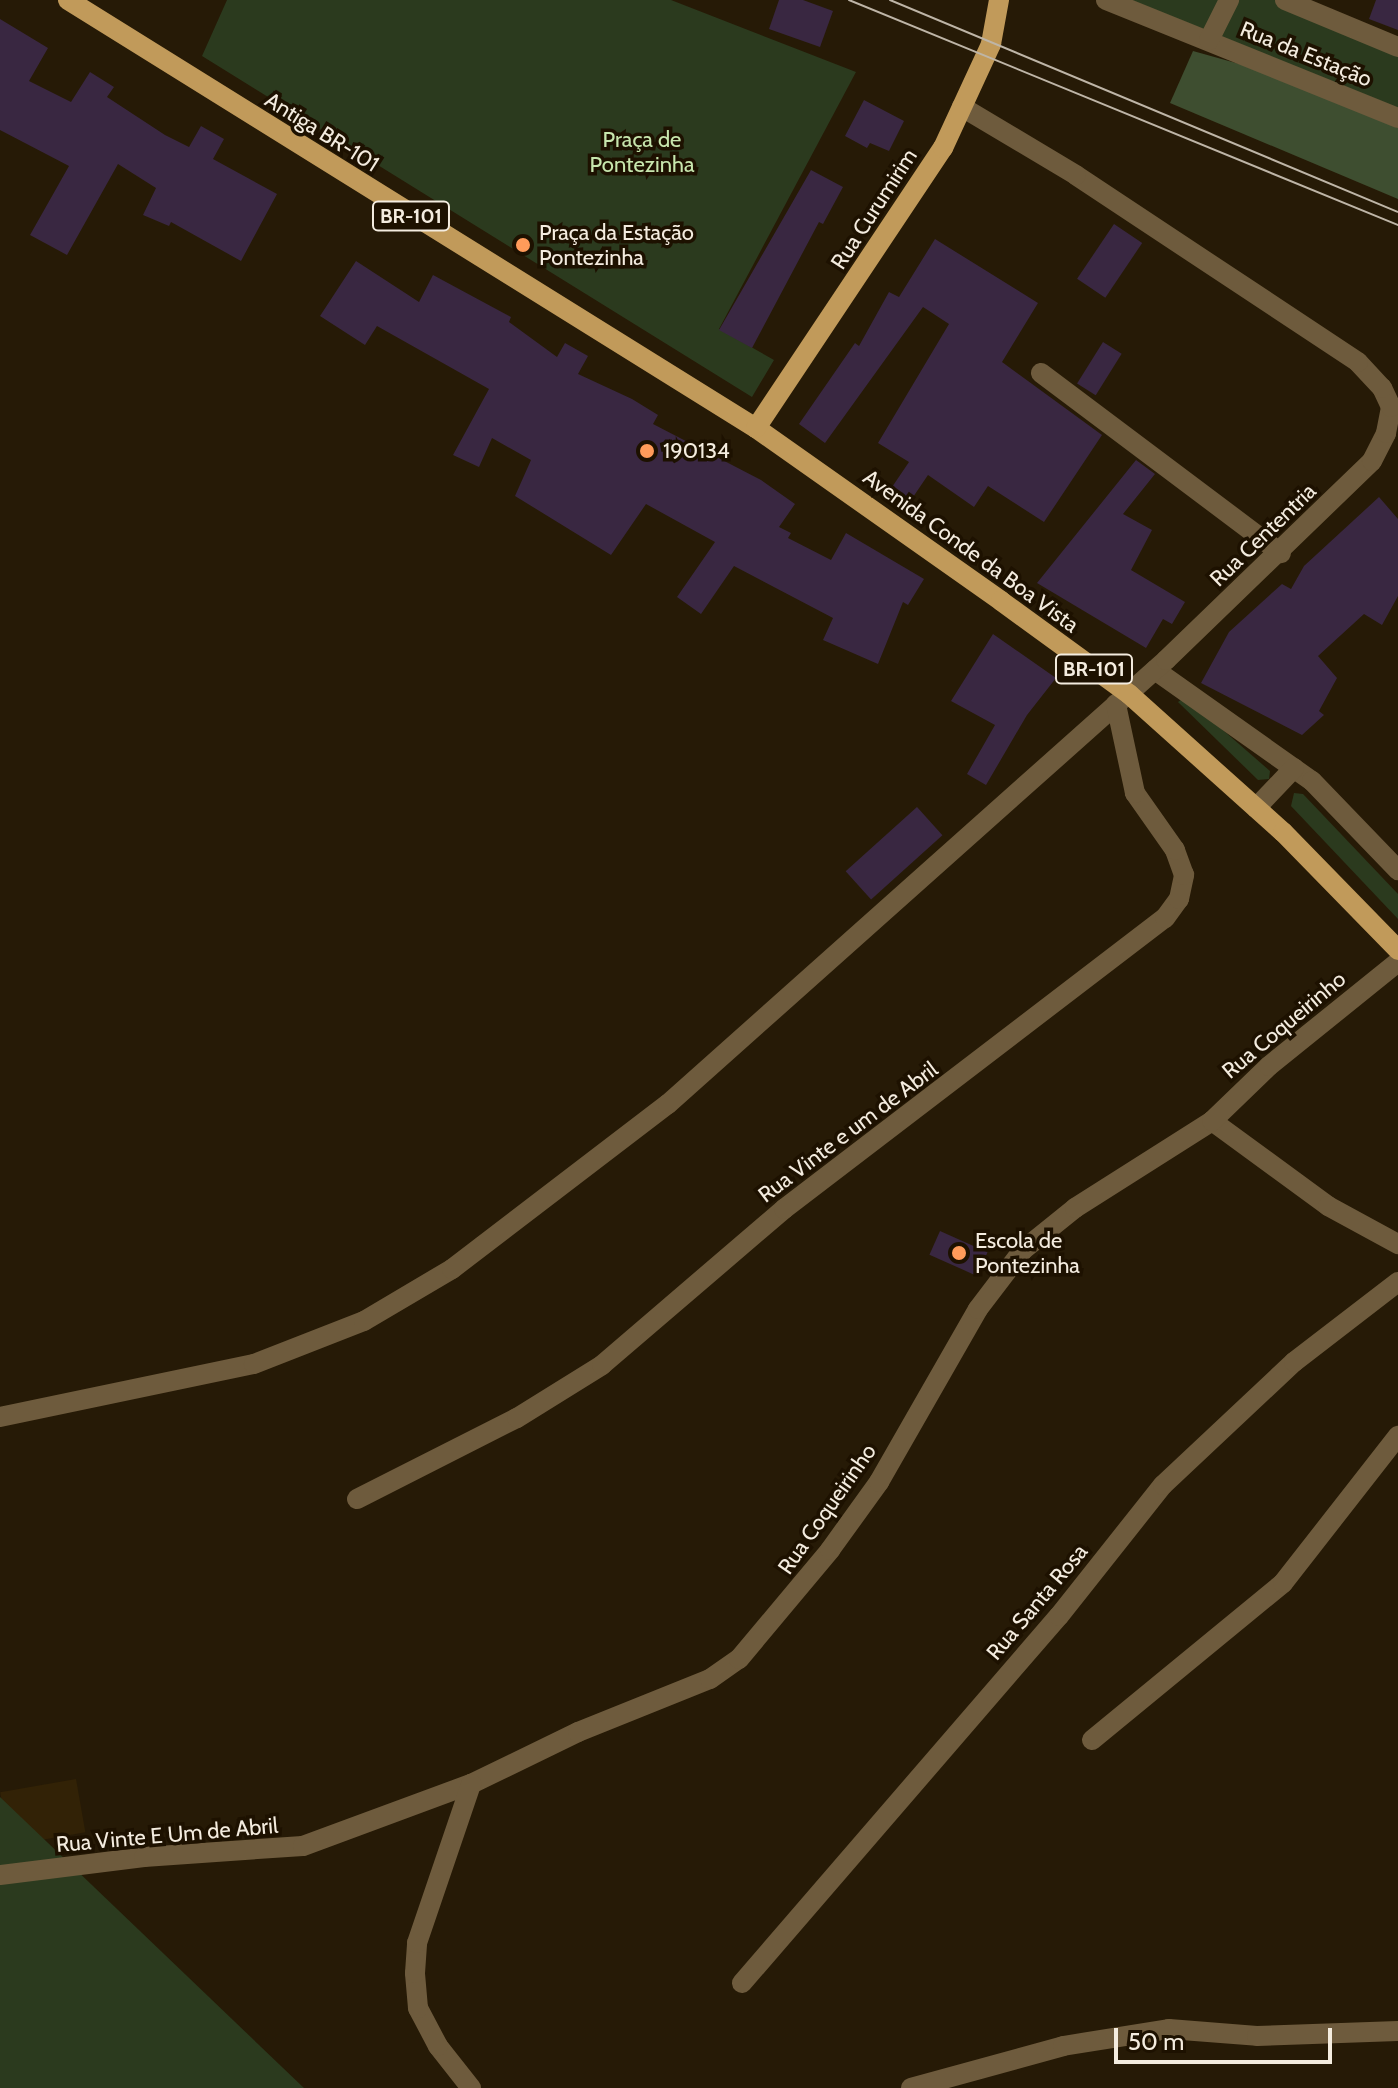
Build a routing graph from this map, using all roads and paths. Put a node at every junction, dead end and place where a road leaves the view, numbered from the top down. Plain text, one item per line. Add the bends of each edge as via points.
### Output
1 (68, 0) edge
2 (999, 0) edge
3 (1106, 0) edge
4 (1229, 0) edge
5 (1285, 0) edge
6 (1209, 40) junction
7 (1398, 47) edge
8 (962, 107) junction
9 (1398, 118) edge
10 (1041, 373) dead end
11 (756, 428) junction
12 (1281, 553) junction
13 (1155, 670) junction
14 (1122, 699) junction
15 (1294, 768) junction
16 (1256, 808) junction
17 (1398, 870) edge
18 (1398, 950) edge
19 (1398, 962) edge
20 (1212, 1121) junction
21 (1398, 1244) edge
22 (1395, 1290) edge
23 (0, 1417) edge
24 (1398, 1436) edge
25 (357, 1499) dead end
26 (1092, 1740) dead end
27 (471, 1784) junction
28 (0, 1875) edge
29 (742, 1983) dead end
30 (1398, 2031) edge
31 (471, 2088) edge
32 (911, 2088) edge

1 - 11 main road, Antiga BR-101 / BR-101
2 - 8 main road, Rua Curumirim via 991,44
3 - 6 street, Rua da Estação
4 - 6 street
5 - 7 street
6 - 9 street, Rua da Estação
8 - 11 main road, Rua Curumirim via 943,148
8 - 12 street, Rua Cententria via 1076,175 1358,362 1382,388 1391,407 1372,461
10 - 12 street
11 - 14 main road, Avenida Conde da Boa Vista / BR-101
12 - 13 street, Rua Cententria
13 - 14 street, Rua Cententria
13 - 15 street
14 - 16 main road, Avenida Conde da Boa Vista / BR-101
14 - 23 street, Rua Cententria via 668,1104 452,1269 364,1321 254,1364
14 - 25 street, Rua Vinte e um de Abril via 1135,793 1175,850 1184,875 1179,899 1165,918 784,1209 602,1365 517,1418
15 - 16 street
15 - 17 street
16 - 18 main road, Avenida Conde da Boa Vista / BR-101
19 - 20 street, Rua Coqueirinho via 1269,1066
20 - 21 street via 1328,1206
20 - 27 street, Rua Coqueirinho via 1075,1208 1023,1250 978,1309 879,1482 785,1608 739,1659 710,1679 578,1732
22 - 29 street, Rua Santa Rosa via 1251,1398 1163,1485 1059,1616
24 - 26 street via 1283,1583
27 - 28 street, Rua Vinte E Um de Abril via 303,1846 250,1854 144,1857
27 - 31 street via 417,1943 415,1973 418,2008 438,2046
30 - 32 street via 1257,2036 1169,2029 1063,2046

